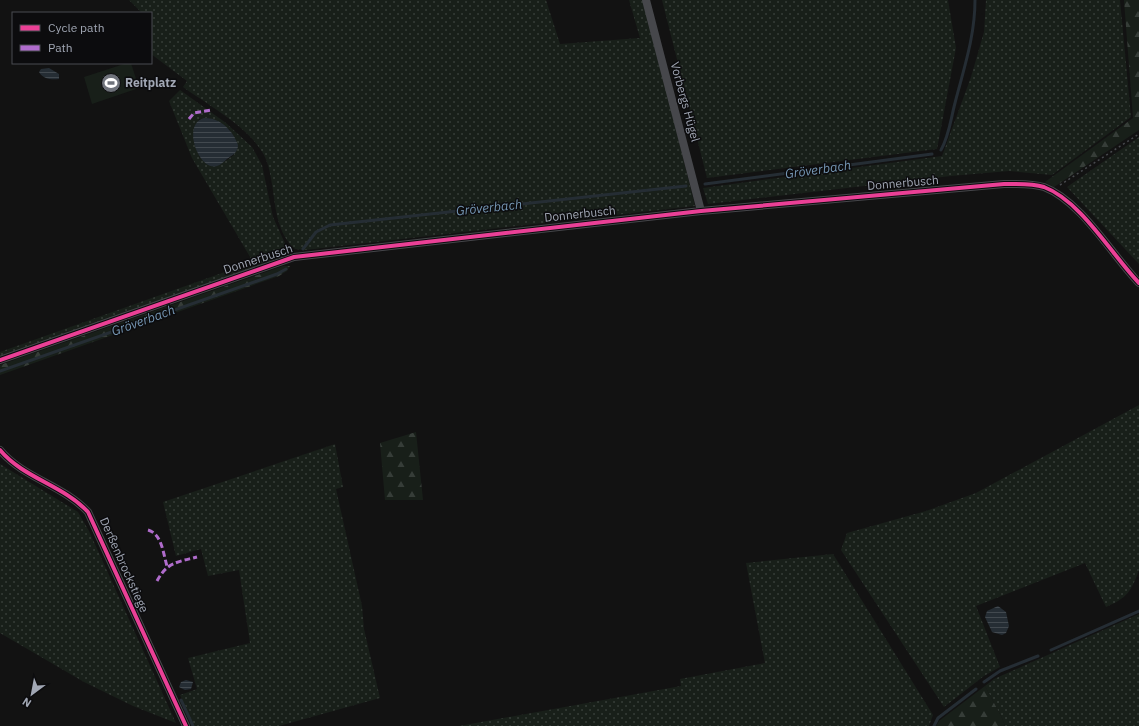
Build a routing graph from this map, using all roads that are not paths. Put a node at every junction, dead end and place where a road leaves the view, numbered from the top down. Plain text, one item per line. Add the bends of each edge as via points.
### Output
1 (646, 0) edge
2 (701, 210) junction
3 (1139, 283) edge
4 (0, 360) edge
5 (0, 450) edge
6 (186, 726) edge

1 - 2 street, Vorbergs Hügel
2 - 3 street, Donnerbusch via 1004,184 1036,185 1054,192 1079,213
2 - 4 street, Donnerbusch via 294,257
5 - 6 street, Derßenbrockstiege via 15,464 67,494 88,512

